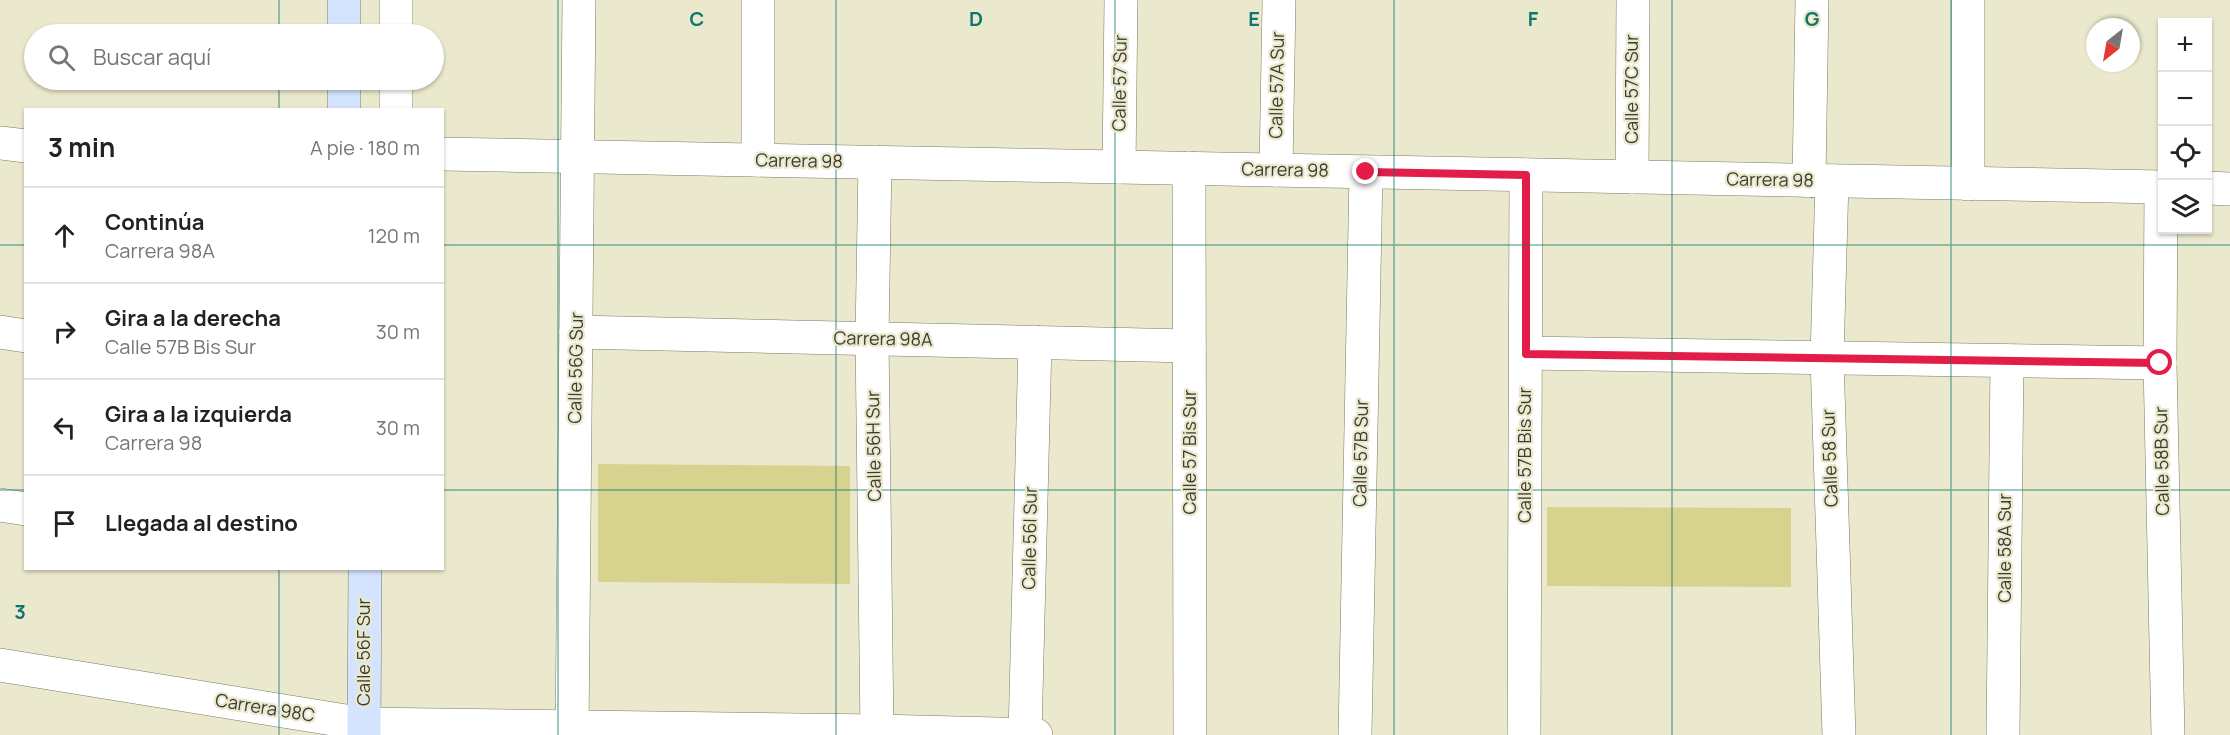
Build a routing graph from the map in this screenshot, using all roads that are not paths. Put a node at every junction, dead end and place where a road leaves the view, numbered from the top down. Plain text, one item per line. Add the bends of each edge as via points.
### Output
1 (344, 0) edge
2 (396, 0) edge
3 (579, 0) edge
4 (758, 0) edge
5 (1121, 0) edge
6 (1279, 0) edge
7 (1633, 0) edge
8 (1812, 0) edge
9 (1968, 0) edge
10 (344, 24) edge
11 (396, 24) edge
12 (344, 90) edge
13 (396, 90) edge
14 (344, 108) edge
15 (396, 108) edge
16 (0, 142) edge
17 (24, 146) edge
18 (444, 154) edge
19 (577, 157) junction
20 (758, 160) junction
21 (875, 162) junction
22 (1119, 167) junction
23 (1190, 168) junction
24 (1276, 170) junction
25 (1366, 172) junction
26 (1526, 175) junction
27 (1632, 177) junction
28 (1821, 181) junction
29 (1968, 183) junction
30 (2158, 187) edge
31 (2212, 188) edge
32 (2230, 189) edge
33 (2161, 234) edge
34 (0, 332) edge
35 (576, 332) junction
36 (24, 336) edge
37 (872, 338) junction
38 (1035, 342) junction
39 (1190, 346) junction
40 (1526, 354) junction
41 (1827, 358) junction
42 (2007, 361) junction
43 (2160, 363) junction
44 (0, 505) edge
45 (24, 509) edge
46 (365, 570) edge
47 (0, 665) edge
48 (364, 730) edge
49 (572, 731) edge
50 (877, 731) junction
51 (726, 733) edge
52 (1025, 735) edge
53 (1036, 735) edge
54 (1190, 735) edge
55 (1355, 735) edge
56 (1524, 735) edge
57 (1839, 735) edge
58 (2004, 735) edge
59 (2168, 735) edge

1 - 10 street
2 - 11 street
3 - 19 street, Calle 56G Sur
4 - 20 street
5 - 22 street, Calle 57 Sur
6 - 24 street, Calle 57A Sur
7 - 27 street, Calle 57C Sur
8 - 28 street, Calle 58 Sur
9 - 29 street
12 - 14 street
13 - 15 street
16 - 17 street
18 - 19 street, Carrera 98
19 - 20 street, Carrera 98
19 - 35 street, Calle 56G Sur
20 - 21 street, Carrera 98
21 - 22 street, Carrera 98
21 - 37 street, Calle 56H Sur
22 - 23 street, Carrera 98
23 - 24 street, Carrera 98
23 - 39 street, Calle 57 Bis Sur
24 - 25 street, Carrera 98
25 - 26 street, Carrera 98
25 - 55 street, Calle 57B Sur
26 - 27 street, Carrera 98
26 - 40 street, Calle 57B Bis Sur
27 - 28 street, Carrera 98
28 - 29 street, Carrera 98
28 - 41 street, Calle 58 Sur
29 - 30 street, Carrera 98
31 - 32 street
33 - 43 street, Calle 58B Sur
34 - 36 street
35 - 37 street, Carrera 98A
35 - 49 street, Calle 56G Sur
37 - 38 street, Carrera 98A
37 - 50 street, Calle 56H Sur
38 - 39 street, Carrera 98A
38 - 52 street, Calle 56I Sur
39 - 54 street, Calle 57 Bis Sur
40 - 41 street
40 - 56 street, Calle 57B Bis Sur
41 - 42 street
41 - 57 street, Calle 58 Sur
42 - 43 street
42 - 58 street, Calle 58A Sur
43 - 59 street, Calle 58B Sur
44 - 45 street
46 - 48 street, Calle 56F Sur
47 - 48 street, Carrera 98C
48 - 49 street, Carrera 98C
49 - 51 street, Carrera 98C
50 - 51 street, Carrera 98C
50 - 52 street, Carrera 98C
52 - 53 street, Carrera 98C

